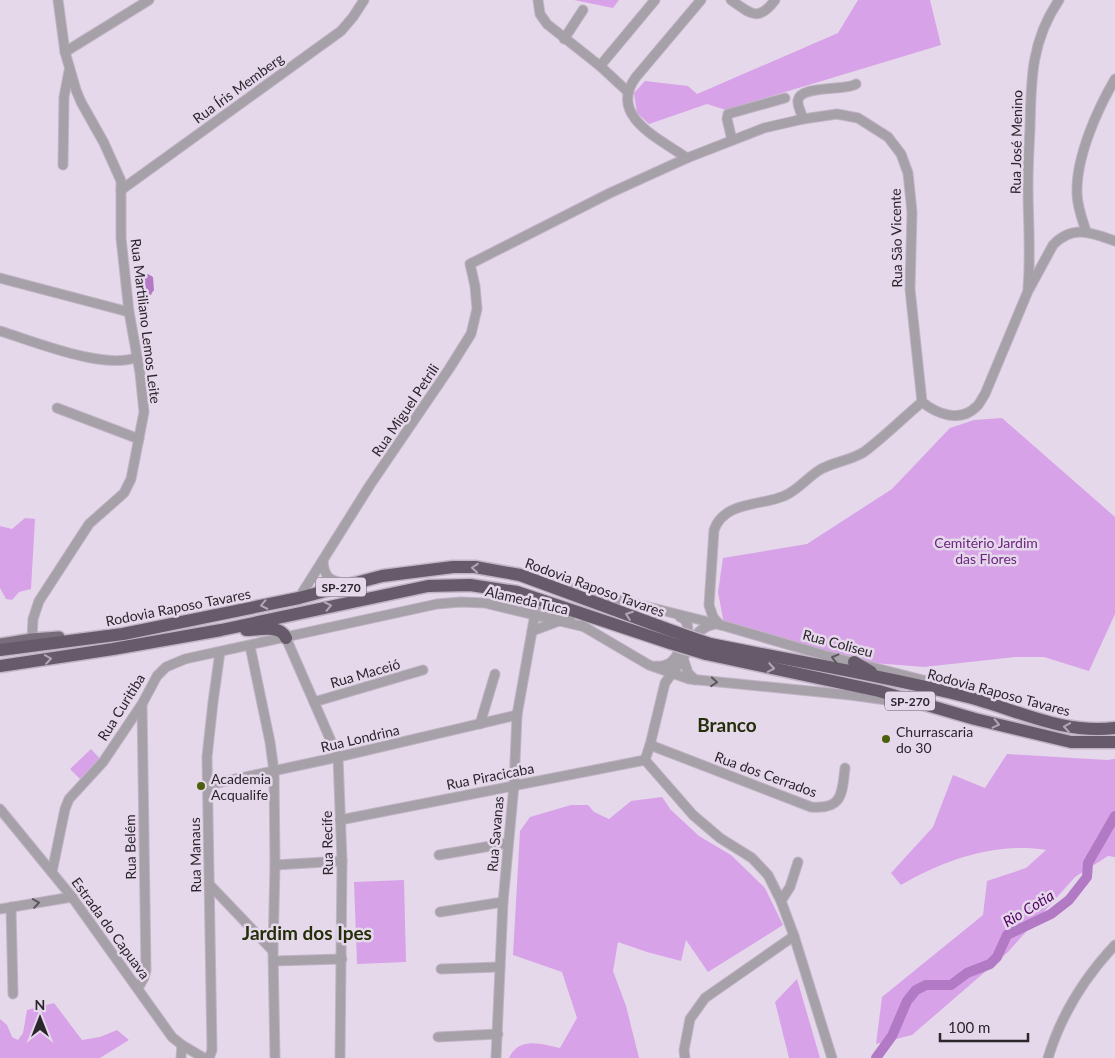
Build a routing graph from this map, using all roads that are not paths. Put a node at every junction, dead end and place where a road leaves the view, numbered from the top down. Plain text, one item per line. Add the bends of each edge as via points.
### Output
1 (58, 0) edge
2 (148, 0) edge
3 (364, 0) edge
4 (538, 0) edge
5 (655, 0) edge
6 (701, 0) edge
7 (730, 0) edge
8 (775, 0) edge
9 (1059, 0) edge
10 (583, 10) dead end
11 (564, 39) junction
12 (65, 52) junction
13 (600, 66) junction
14 (69, 69) junction
15 (1115, 79) edge
16 (856, 84) dead end
17 (627, 91) junction
18 (785, 98) dead end
19 (81, 102) junction
20 (64, 110) junction
21 (803, 120) junction
22 (732, 140) junction
23 (687, 158) junction
24 (63, 165) dead end
25 (121, 190) junction
26 (1086, 231) junction
27 (1115, 240) edge
28 (470, 264) joint
29 (0, 278) edge
30 (1028, 291) junction
31 (129, 312) junction
32 (0, 331) edge
33 (137, 358) junction
34 (922, 402) junction
35 (57, 408) dead end
36 (139, 439) junction
37 (323, 561) junction
38 (520, 575) junction
39 (356, 584) junction
40 (494, 587) junction
41 (299, 598) junction
42 (708, 607) junction
43 (535, 614) junction
44 (676, 614) junction
45 (697, 620) junction
46 (559, 621) junction
47 (718, 625) junction
48 (585, 627) junction
49 (220, 630) junction
50 (532, 631) junction
51 (123, 634) junction
52 (696, 634) junction
53 (286, 638) junction
54 (672, 638) junction
55 (32, 639) junction
56 (0, 644) edge
57 (250, 646) junction
58 (708, 649) junction
59 (0, 650) edge
60 (220, 652) junction
61 (683, 658) junction
62 (26, 662) junction
63 (854, 662) junction
64 (649, 665) junction
65 (0, 666) edge
66 (660, 669) junction
67 (423, 670) dead end
68 (0, 674) edge
69 (495, 674) dead end
70 (673, 675) junction
71 (882, 678) junction
72 (697, 681) junction
73 (666, 684) junction
74 (966, 696) junction
75 (314, 702) junction
76 (142, 704) junction
77 (930, 707) junction
78 (517, 715) junction
79 (480, 724) junction
80 (1115, 728) edge
81 (1115, 742) edge
82 (650, 745) junction
83 (338, 757) junction
84 (645, 760) junction
85 (845, 768) dead end
86 (274, 771) junction
87 (208, 784) junction
88 (514, 785) junction
89 (0, 809) edge
90 (340, 820) junction
91 (508, 844) junction
92 (439, 855) dead end
93 (342, 860) junction
94 (798, 862) dead end
95 (275, 866) junction
96 (52, 872) junction
97 (209, 884) junction
98 (72, 897) junction
99 (503, 902) junction
100 (781, 902) junction
101 (11, 907) junction
102 (0, 909) edge
103 (440, 912) dead end
104 (794, 936) junction
105 (1115, 945) edge
106 (273, 951) junction
107 (342, 959) junction
108 (274, 961) junction
109 (500, 967) junction
110 (441, 969) dead end
111 (138, 988) junction
112 (13, 994) dead end
113 (498, 1034) junction
114 (438, 1037) dead end
115 (182, 1045) junction
116 (181, 1058) edge
117 (204, 1058) edge
118 (210, 1058) edge
119 (275, 1058) edge
120 (340, 1058) edge
121 (496, 1058) edge
122 (685, 1058) edge
123 (832, 1058) edge
124 (1048, 1058) edge

1 - 12 street, Rua Martiliano Lemos Leite
2 - 12 street
3 - 25 street, Rua Íris Memberg via 340,31
4 - 11 street via 546,24
5 - 13 street
6 - 17 street
7 - 8 street via 748,13 755,14 766,12
9 - 30 street, Rua José Menino via 1042,29 1031,75
10 - 11 street
11 - 13 street
12 - 14 street, Rua Martiliano Lemos Leite
13 - 17 street
14 - 19 street, Rua Martiliano Lemos Leite
14 - 20 street, Rua Martiliano Lemos Leite
15 - 26 street via 1094,119 1082,156 1077,191
16 - 21 street via 803,94 798,104
17 - 23 street via 628,107 640,125
18 - 22 street via 728,114
19 - 20 street
19 - 25 street, Rua Martiliano Lemos Leite via 114,164
20 - 24 street, Rua Martiliano Lemos Leite
21 - 22 street, Rua São Vicente via 764,128
21 - 34 street, Rua São Vicente via 838,114 858,118 888,137 903,159 908,173 912,212 910,289
22 - 23 street, Rua São Vicente
23 - 28 street, Rua São Vicente
25 - 31 street, Rua Martiliano Lemos Leite via 121,238
26 - 27 street
26 - 30 street via 1058,239
28 - 37 street, Rua Miguel Petrili via 477,309 470,334
29 - 31 street
30 - 34 street via 985,394 976,407 962,416 950,416
31 - 33 street, Rua Martiliano Lemos Leite
32 - 33 street via 96,360 120,362
33 - 36 street, Rua Martiliano Lemos Leite via 144,412
34 - 42 street via 857,455 818,471 783,497 724,514 714,530
35 - 36 street
36 - 55 street, Rua Martiliano Lemos Leite via 127,488 89,524 39,601 33,619
37 - 39 street via 323,571 331,580
37 - 41 street, Rua Miguel Petrili
38 -> 39 highway, Rodovia Raposo Tavares / SP-270 via 475,567 453,567 382,576
38 - 44 street, Rua Coliseu
54 -> 38 highway, Rodovia Raposo Tavares / SP-270
39 - 41 highway, Rodovia Raposo Tavares / SP-270
40 - 48 street, Alameda Tuca
49 -> 40 highway, Rodovia Raposo Tavares / SP-270 via 428,586
40 - 54 highway, Rodovia Raposo Tavares / SP-270
41 -> 51 highway, Rodovia Raposo Tavares / SP-270
42 - 45 street
42 - 47 street
43 - 46 street, Alameda Tuca
43 - 50 street, Rua Savanas
43 - 53 street, Alameda Tuca via 485,602 437,604
44 - 45 street, Rua Coliseu
44 - 64 street via 685,620 688,628 678,652 667,665
45 - 47 street, Rua Coliseu
45 - 52 street
46 - 48 street, Alameda Tuca
46 - 50 street
47 - 52 street via 708,626
63 -> 47 street, Rua Coliseu
48 - 64 street, Alameda Tuca
49 - 53 highway via 278,630
62 -> 49 highway, Rodovia Raposo Tavares / SP-270
50 - 78 street, Rua Savanas
51 - 55 main road
51 - 59 highway, Rodovia Raposo Tavares / SP-270
52 - 61 street
53 - 57 street, Rua Curitiba
53 - 75 street, Rua Recife
54 - 58 highway, Rodovia Raposo Tavares / SP-270, bridge
55 - 56 main road
57 - 60 street, Rua Curitiba
57 - 86 street
58 - 71 highway, Rodovia Raposo Tavares / SP-270
58 -> 77 highway, Rodovia Raposo Tavares / SP-270 via 871,689
60 - 76 street, Rua Curitiba via 166,667 157,676
60 - 87 street, Rua Manaus via 207,757
61 - 70 street
61 - 72 street via 688,673
62 - 65 highway, Rodovia Raposo Tavares / SP-270
62 - 68 highway
63 - 71 highway
63 - 74 street, Rua Coliseu via 932,682
64 - 66 street, Alameda Tuca
66 - 70 street, Alameda Tuca
66 - 73 street
67 - 75 street, Rua Maceió
69 - 79 street
70 - 72 street, Alameda Tuca
70 - 73 street
71 - 74 highway, Rodovia Raposo Tavares / SP-270
72 -> 77 street, Alameda Tuca via 850,694
73 - 82 street
80 -> 74 highway, Rodovia Raposo Tavares / SP-270 via 1084,730 1057,725
75 - 83 street, Rua Recife
76 - 96 street, Rua Curitiba via 103,762 66,804
76 - 111 street, Rua Belém via 146,970
77 -> 81 highway, Rodovia Raposo Tavares / SP-270 via 1071,742
78 - 79 street, Rua Londrina
78 - 88 street, Rua Savanas
79 - 83 street, Rua Londrina
82 - 84 street
82 - 85 street, Rua dos Cerrados via 811,807 834,806 842,792
83 - 86 street, Rua Londrina
83 - 90 street, Rua Recife
84 - 88 street, Rua Piracicaba
84 - 100 street via 693,815 759,864
86 - 87 street, Rua Londrina
86 - 95 street
87 - 97 street, Rua Manaus
88 - 90 street, Rua Piracicaba
88 - 91 street, Rua Savanas
89 - 96 street, Estrada do Capuava
90 - 93 street, Rua Recife
91 - 92 street
91 - 99 street, Rua Savanas
93 - 95 street
93 - 107 street, Rua Recife
94 - 100 street
95 - 106 street
96 - 98 street, Estrada do Capuava
97 - 106 street
97 - 118 street, Rua Manaus
101 -> 98 street
98 - 111 street, Estrada do Capuava
99 - 103 street
99 - 109 street, Rua Savanas
100 - 104 street
101 - 102 street
101 - 112 street
104 - 122 street via 705,998 690,1019
104 - 123 street
105 - 124 street via 1077,992 1057,1031
106 - 108 street
107 - 108 street
107 - 120 street, Rua Recife
108 - 119 street
109 - 110 street
109 - 113 street, Rua Savanas
111 - 115 street, Estrada do Capuava via 172,1037
113 - 114 street
113 - 121 street, Rua Savanas
115 - 116 street
115 - 117 street, Estrada do Capuava

